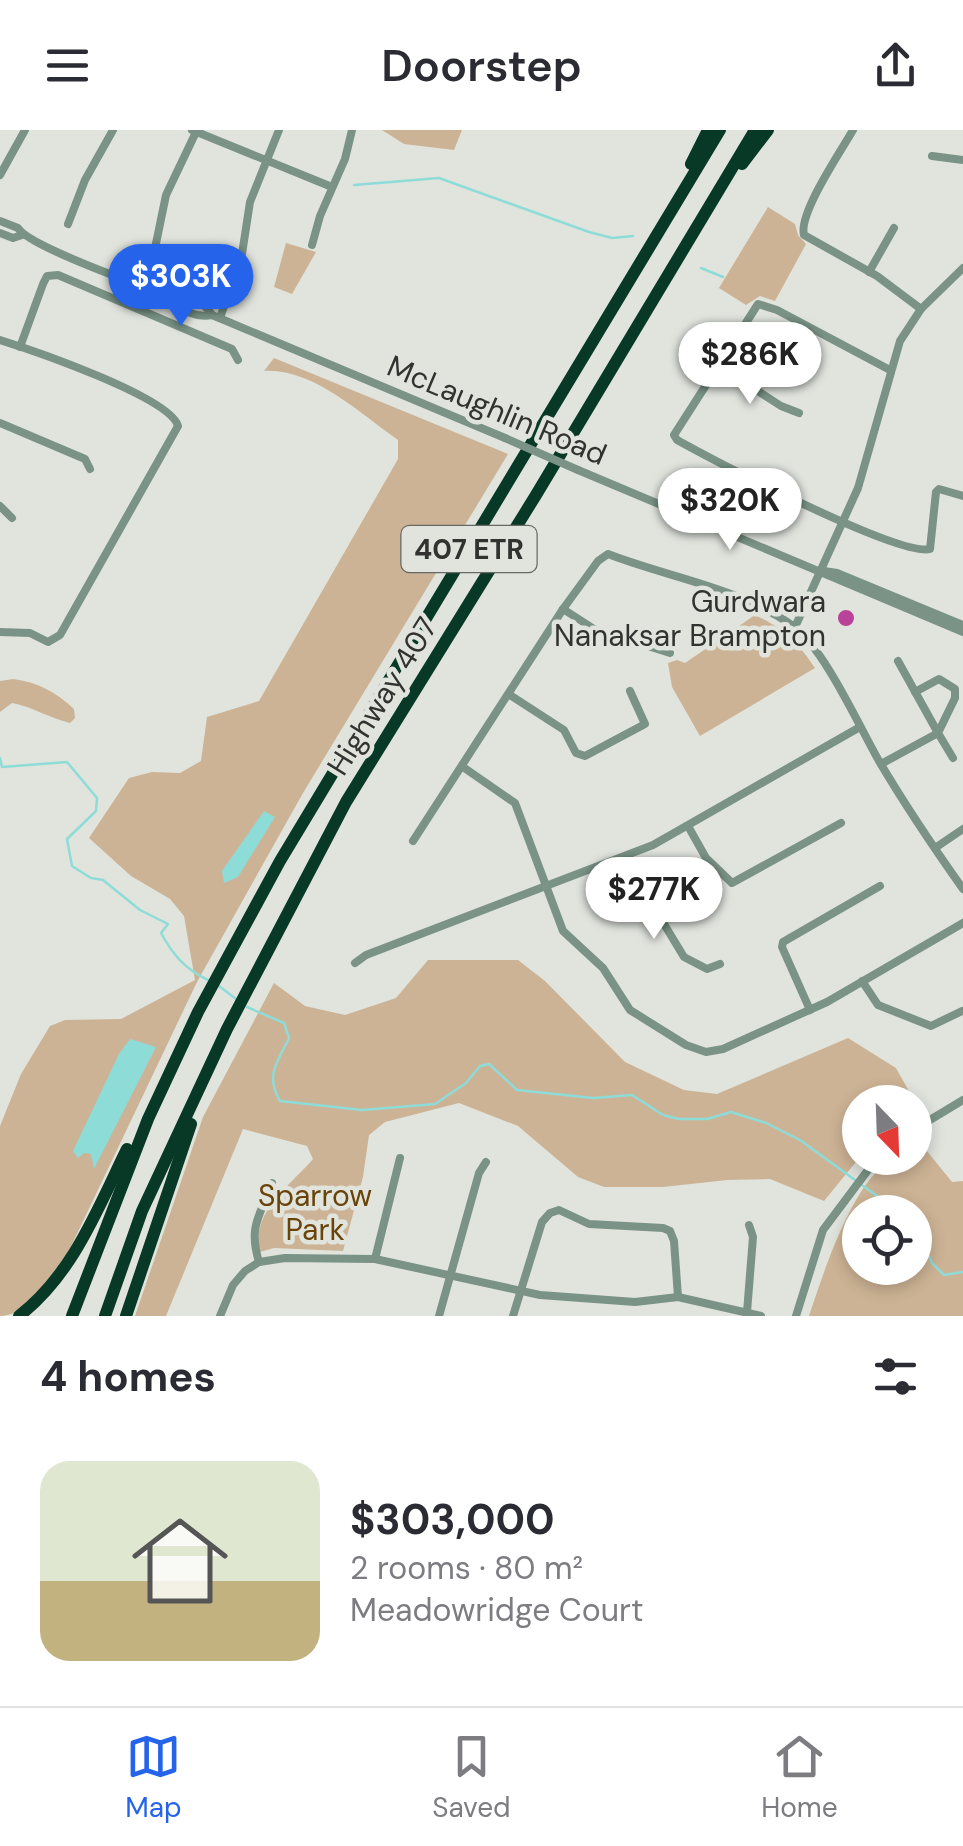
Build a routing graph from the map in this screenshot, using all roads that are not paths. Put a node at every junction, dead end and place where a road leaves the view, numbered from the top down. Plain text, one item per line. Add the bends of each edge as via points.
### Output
1 (24, 130) edge
2 (114, 130) edge
3 (280, 130) edge
4 (352, 130) edge
5 (708, 130) edge
6 (720, 130) edge
7 (755, 130) edge
8 (768, 130) edge
9 (853, 130) edge
10 (195, 131) edge
11 (932, 156) dead end
12 (963, 160) edge
13 (267, 162) junction
14 (0, 176) edge
15 (724, 185) junction
16 (332, 188) junction
17 (671, 214) junction
18 (0, 222) edge
19 (68, 224) dead end
20 (894, 228) dead end
21 (0, 233) edge
22 (22, 235) junction
23 (312, 245) dead end
24 (153, 258) dead end
25 (963, 268) edge
26 (870, 272) junction
27 (922, 309) junction
28 (216, 316) junction
29 (0, 340) edge
30 (20, 346) junction
31 (238, 360) dead end
32 (717, 365) junction
33 (890, 370) junction
34 (800, 413) dead end
35 (0, 423) edge
36 (90, 468) dead end
37 (963, 496) edge
38 (0, 506) edge
39 (12, 518) dead end
40 (843, 520) junction
41 (820, 570) junction
42 (564, 610) junction
43 (795, 627) junction
44 (963, 628) edge
45 (0, 632) edge
46 (670, 653) dead end
47 (898, 661) dead end
48 (630, 691) dead end
49 (916, 692) junction
50 (510, 695) junction
51 (860, 726) junction
52 (938, 732) junction
53 (954, 758) dead end
54 (881, 764) junction
55 (463, 767) junction
56 (841, 824) dead end
57 (688, 826) junction
58 (963, 829) edge
59 (413, 842) dead end
60 (934, 848) junction
61 (617, 860) junction
62 (548, 886) junction
63 (880, 886) dead end
64 (963, 890) edge
65 (963, 923) edge
66 (355, 963) dead end
67 (720, 964) dead end
68 (862, 981) junction
69 (810, 1010) junction
70 (962, 1011) edge
71 (196, 1098) junction
72 (963, 1100) edge
73 (148, 1118) junction
74 (932, 1119) edge
75 (400, 1158) dead end
76 (486, 1162) dead end
77 (862, 1175) edge
78 (272, 1184) dead end
79 (750, 1224) dead end
80 (375, 1259) junction
81 (259, 1262) junction
82 (448, 1276) junction
83 (519, 1291) junction
84 (678, 1298) junction
85 (747, 1312) junction
86 (18, 1316) edge
87 (72, 1316) edge
88 (105, 1316) edge
89 (126, 1316) edge
90 (220, 1316) edge
91 (439, 1316) edge
92 (513, 1316) edge
93 (761, 1316) edge
94 (796, 1316) edge

1 - 14 street
2 - 19 street
3 - 13 street
4 - 16 street
5 - 17 highway
6 - 17 highway, Highway 407 / 407 ETR
7 - 15 highway, Highway 407 / 407 ETR
8 - 15 highway
9 - 26 street via 802,228 814,242
10 - 13 street
10 - 24 street via 166,196
11 - 12 street
13 - 16 street
13 - 28 street via 250,202 242,254
15 - 71 highway, Highway 407 / 407 ETR via 346,802
16 - 23 street
17 - 73 highway, Highway 407 / 407 ETR via 280,861
18 - 22 street, McLaughlin Road
20 - 26 street
21 - 22 street, McLaughlin Road
22 - 28 street, McLaughlin Road via 170,297 201,317
25 - 27 street
26 - 27 street
27 - 33 street
28 - 41 street, McLaughlin Road, bridge
29 - 30 street
30 - 31 street via 43,284 58,275 232,348
30 - 45 street via 112,382 170,414 178,426 60,635 48,642 30,633
32 - 33 street via 754,308 764,304
32 - 34 street
32 - 40 street via 677,427 677,440
33 - 40 street
35 - 36 street
37 - 40 street via 936,492 927,551
38 - 39 street
40 - 41 street
41 - 43 street
41 - 44 street, McLaughlin Road
42 - 43 street via 608,554 716,588
42 - 46 street via 594,629
42 - 50 street
43 - 51 street
47 - 49 street
48 - 50 street via 644,724 586,756 576,753 564,730
49 - 52 street
49 - 52 street via 939,680 955,689
50 - 55 street
51 - 54 street
51 - 57 street
52 - 53 street
52 - 54 street
54 - 60 street
55 - 59 street
55 - 62 street via 514,803
56 - 57 street via 732,884
57 - 61 street
58 - 60 street
60 - 64 street
61 - 62 street
61 - 67 street via 630,891 664,924 684,957 707,969
62 - 66 street
62 - 69 street via 563,931 603,968 630,1010 686,1045 722,1049
63 - 69 street via 783,942
65 - 68 street
68 - 69 street
68 - 70 street via 878,1005 931,1026
71 - 88 highway, Highway 407 / 407 ETR via 142,1211
71 - 89 highway
72 - 74 street
73 - 86 highway via 66,1268
73 - 87 highway, Highway 407 / 407 ETR
75 - 80 street
76 - 82 street
77 - 94 street via 818,1240
78 - 81 street via 254,1227
79 - 85 street
80 - 81 street
80 - 82 street
81 - 90 street via 233,1285
82 - 83 street
82 - 91 street
83 - 84 street via 618,1302
83 - 84 street via 542,1222 559,1210 589,1224 670,1231
83 - 92 street
84 - 85 street
85 - 93 street

